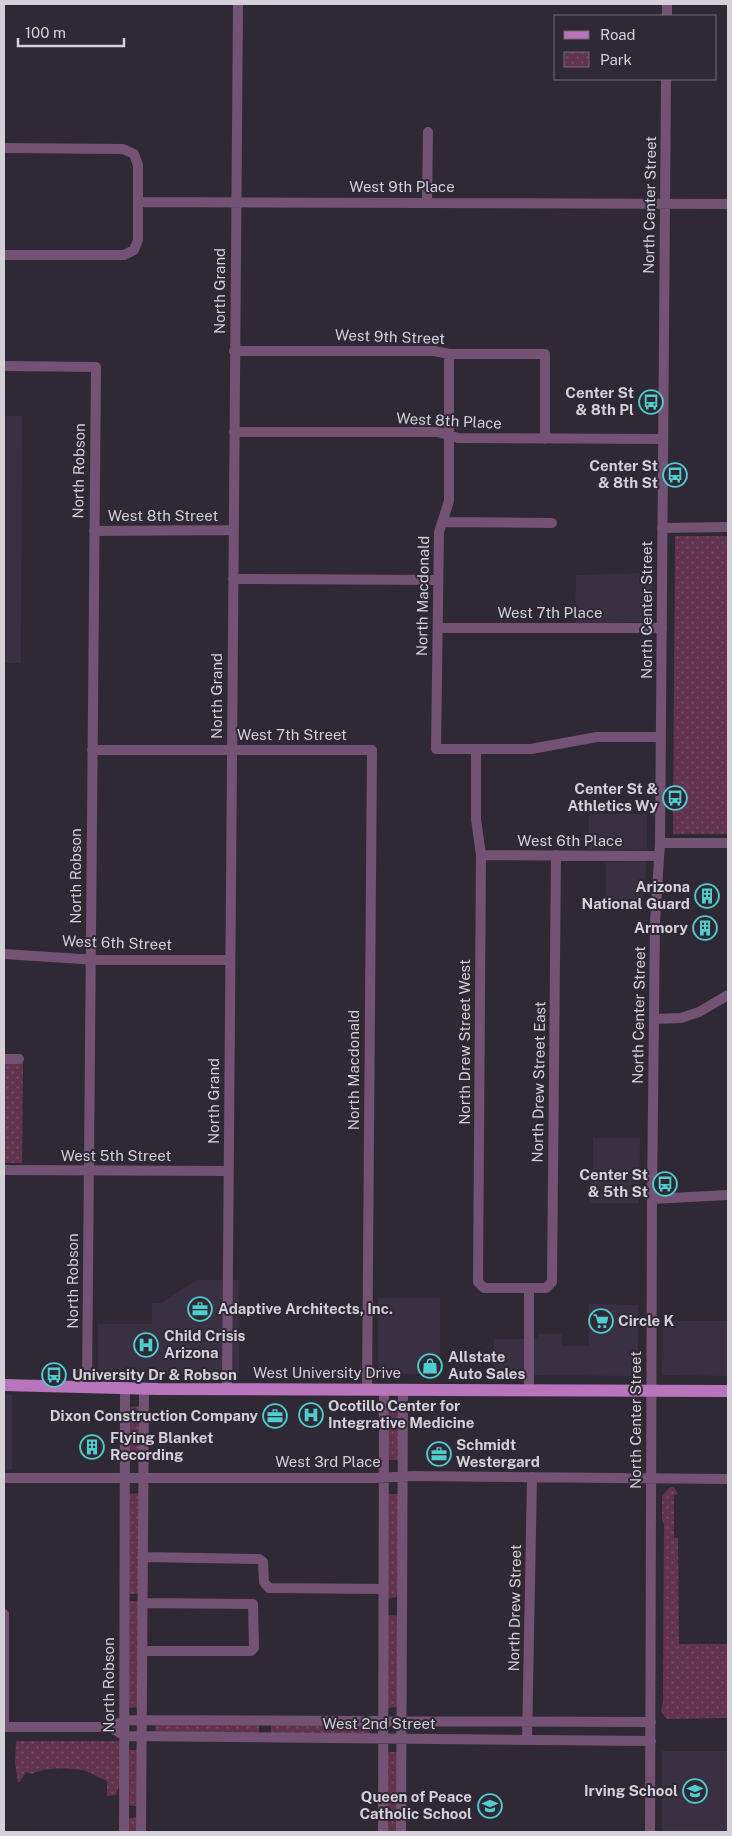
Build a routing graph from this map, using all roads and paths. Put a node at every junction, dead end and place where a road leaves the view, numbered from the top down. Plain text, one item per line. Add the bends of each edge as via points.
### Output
1 (238, 4) edge
2 (666, 80) edge
3 (428, 132) dead end
4 (4, 148) edge
5 (138, 202) junction
6 (236, 202) junction
7 (427, 203) junction
8 (665, 203) junction
9 (728, 204) edge
10 (4, 255) edge
11 (234, 351) junction
12 (449, 354) junction
13 (4, 366) edge
14 (234, 432) junction
15 (449, 435) junction
16 (545, 439) junction
17 (663, 439) junction
18 (442, 522) junction
19 (552, 523) dead end
20 (728, 527) edge
21 (662, 528) junction
22 (233, 530) junction
23 (94, 531) junction
24 (233, 579) junction
25 (438, 580) junction
26 (438, 628) junction
27 (662, 628) junction
28 (661, 737) junction
29 (476, 749) junction
30 (92, 750) junction
31 (232, 750) junction
32 (372, 750) joint
33 (660, 843) junction
34 (728, 843) edge
35 (481, 855) junction
36 (556, 856) junction
37 (659, 856) junction
38 (4, 954) edge
39 (90, 959) junction
40 (230, 960) junction
41 (728, 995) edge
42 (654, 1019) junction
43 (4, 1059) edge
44 (20, 1059) dead end
45 (4, 1170) edge
46 (89, 1171) junction
47 (228, 1171) junction
48 (728, 1195) edge
49 (652, 1199) junction
50 (529, 1288) junction
51 (4, 1385) edge
52 (87, 1386) junction
53 (125, 1388) junction
54 (144, 1388) junction
55 (227, 1389) junction
56 (367, 1390) junction
57 (384, 1390) junction
58 (403, 1390) junction
59 (529, 1390) junction
60 (650, 1391) junction
61 (728, 1391) edge
62 (402, 1476) junction
63 (125, 1477) junction
64 (143, 1477) junction
65 (532, 1477) junction
66 (4, 1478) edge
67 (385, 1478) junction
68 (652, 1479) junction
69 (728, 1479) edge
70 (143, 1557) junction
71 (384, 1589) junction
72 (142, 1604) junction
73 (384, 1608) junction
74 (402, 1608) junction
75 (4, 1614) edge
76 (142, 1651) junction
77 (125, 1720) junction
78 (141, 1720) junction
79 (383, 1720) junction
80 (400, 1720) junction
81 (528, 1721) junction
82 (651, 1722) junction
83 (110, 1727) junction
84 (4, 1728) edge
85 (125, 1736) junction
86 (141, 1737) junction
87 (383, 1739) junction
88 (401, 1739) junction
89 (528, 1740) junction
90 (651, 1741) junction
91 (124, 1832) edge
92 (141, 1832) edge
93 (383, 1832) edge
94 (400, 1832) edge
95 (650, 1832) edge

1 - 6 street, North Grand
2 - 8 street, North Center Street
3 - 7 street
4 - 5 street via 123,149 134,154 138,165
5 - 6 street, West 9th Place
5 - 10 street via 138,240 134,250 124,255
6 - 7 street, West 9th Place
6 - 11 street, North Grand
7 - 8 street, West 9th Place
8 - 9 street, West 9th Place
8 - 17 street, North Center Street
11 - 12 street, West 9th Street via 434,351
11 - 14 street, North Grand
12 - 15 street, North Macdonald
12 - 16 street, West 9th Street via 545,354
13 - 23 street, North Robson via 96,367
14 - 15 street, West 8th Place via 438,432
14 - 22 street, North Grand
15 - 16 street, West 8th Place via 458,438
15 - 18 street, North Macdonald via 448,501
16 - 17 street, West 8th Place
17 - 21 street, North Center Street
18 - 19 street
18 - 25 street, North Macdonald
20 - 21 street
21 - 27 street, North Center Street
22 - 23 street, West 8th Street
22 - 24 street, North Grand
23 - 30 street, North Robson
24 - 25 street
24 - 31 street, North Grand
25 - 26 street, North Macdonald
26 - 27 street, West 7th Place
26 - 29 street, North Macdonald via 436,749
27 - 28 street, North Center Street
28 - 29 street via 597,737 530,748
28 - 33 street, North Center Street
29 - 35 street, North Drew Street West via 476,819
30 - 31 street, West 7th Street
30 - 39 street, North Robson
31 - 32 street, West 7th Street
31 - 40 street, North Grand
32 - 56 street, North Macdonald
33 - 34 street
33 - 37 street, North Center Street
35 - 36 street, West 6th Place
35 - 50 street, North Drew Street West via 478,1282 484,1288
36 - 37 street, West 6th Place
36 - 50 street, North Drew Street East via 552,1282 546,1288
37 - 42 street, North Center Street via 654,922
38 - 39 street, West 6th Street
39 - 40 street, West 6th Street
39 - 46 street, North Robson
40 - 47 street, North Grand
41 - 42 street via 699,1012 681,1018
42 - 49 street, North Center Street
43 - 44 street
45 - 46 street, West 5th Street
46 - 47 street, West 5th Street
46 - 52 street, North Robson
47 - 55 street, North Grand
48 - 49 street
49 - 60 street, North Center Street
50 - 59 street
51 - 52 main road, West University Drive
52 - 53 main road, West University Drive
53 - 54 main road, West University Drive
53 - 63 street, North Robson
54 - 55 main road, West University Drive
54 - 64 street
55 - 56 main road, West University Drive
56 - 57 main road, West University Drive
57 - 58 main road, West University Drive
57 - 67 street
58 - 59 main road, West University Drive
58 - 62 street
59 - 60 main road, West University Drive
60 - 61 main road, West University Drive
60 - 68 street, North Center Street
62 - 65 street, West 3rd Place
62 - 67 street, West 3rd Place
62 - 74 street
63 - 64 street, West 3rd Place
63 - 66 street, West 3rd Place
63 - 77 street, North Robson
64 - 67 street, West 3rd Place
64 - 70 street
65 - 68 street, West 3rd Place
65 - 81 street, North Drew Street
67 - 71 street
68 - 69 street, West 3rd Place
68 - 82 street, North Center Street
70 - 71 street via 259,1559 264,1562 264,1582 269,1588
70 - 72 street
71 - 73 street
72 - 76 street
72 - 76 street via 253,1604 254,1648 251,1651
73 - 74 street
73 - 79 street
74 - 80 street
75 - 84 street
76 - 78 street
77 - 78 street, West 2nd Street
77 - 83 street, West 2nd Street
77 - 85 street, North Robson
78 - 79 street, West 2nd Street
78 - 86 street
79 - 80 street, West 2nd Street
79 - 87 street
80 - 81 street, West 2nd Street
80 - 88 street
81 - 82 street, West 2nd Street
81 - 89 street, North Drew Street
82 - 90 street, North Center Street
83 - 84 street, West 2nd Street
83 - 85 street, West 2nd Street
85 - 86 street, West 2nd Street
85 - 91 street, North Robson
86 - 87 street, West 2nd Street
86 - 92 street
87 - 88 street, West 2nd Street
87 - 93 street
88 - 89 street, West 2nd Street
88 - 94 street
89 - 90 street, West 2nd Street
90 - 95 street, North Center Street

